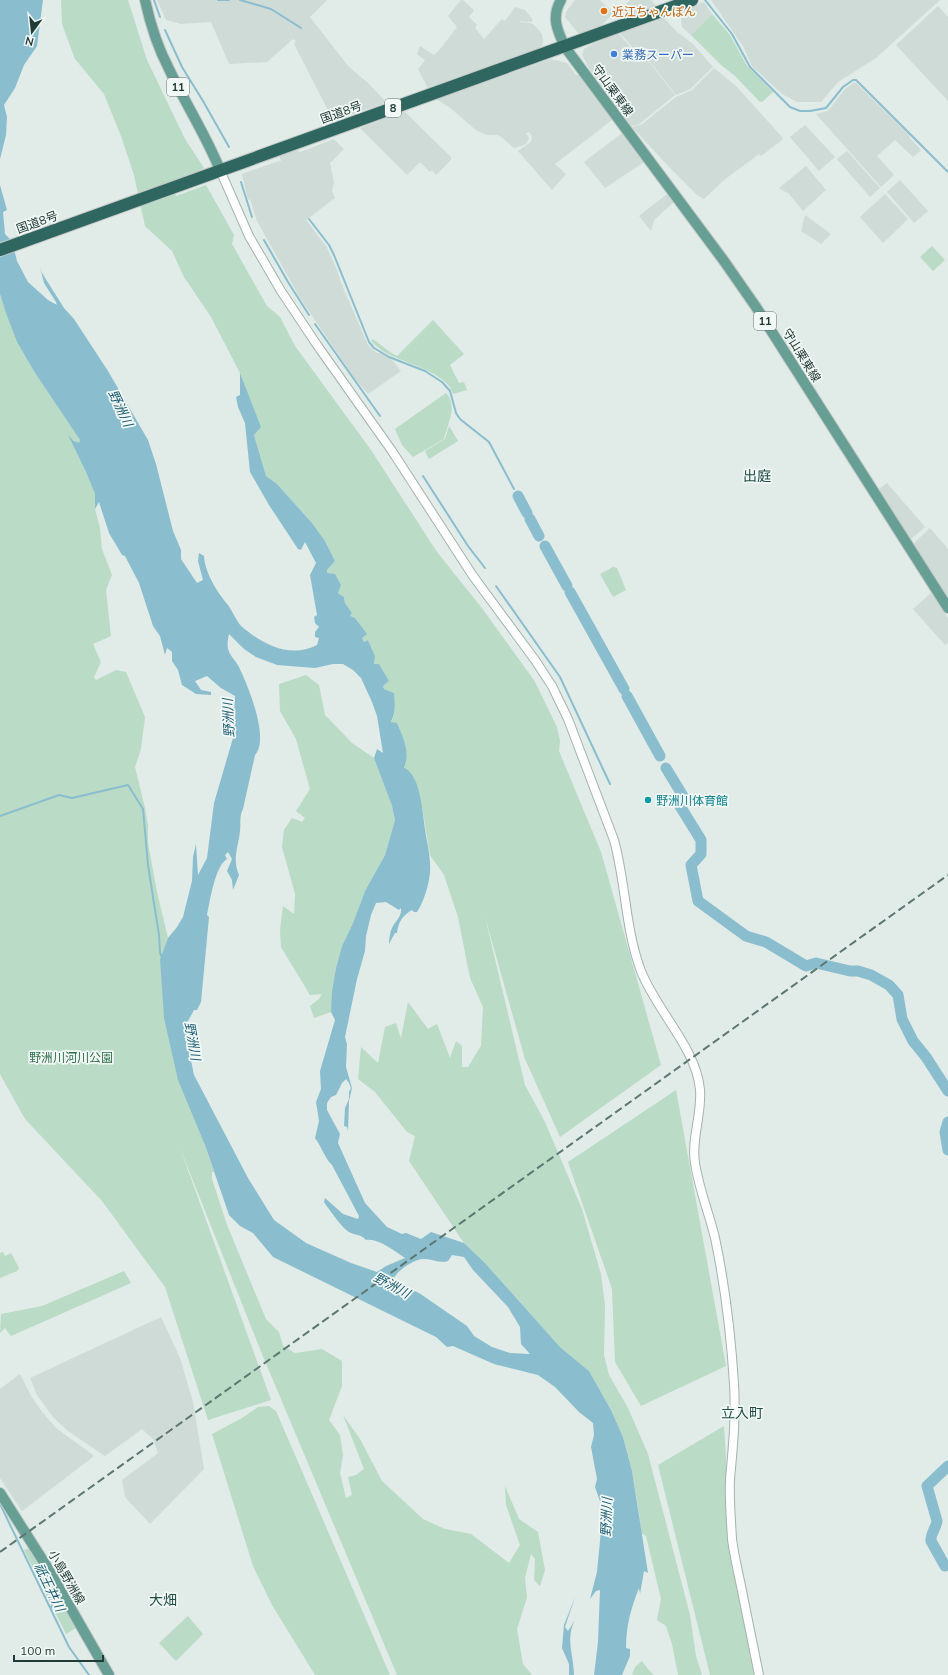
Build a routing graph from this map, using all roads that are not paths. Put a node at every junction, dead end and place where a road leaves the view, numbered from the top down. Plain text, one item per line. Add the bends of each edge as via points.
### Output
1 (144, 0) edge
2 (561, 0) edge
3 (692, 0) edge
4 (565, 46) junction
5 (215, 172) junction
6 (0, 250) edge
7 (948, 608) edge
8 (0, 1493) edge
9 (109, 1675) edge
10 (759, 1675) edge

1 - 5 main road, 11 via 168,69 213,152
2 - 4 main road, 守山栗東線 via 555,18
3 - 4 highway, 国道8号 / 8
4 - 5 highway, 国道8号 / 8
4 - 7 main road, 守山栗東線 / 11 via 756,307
5 - 6 highway, 国道8号 / 8
5 - 10 street via 281,292 392,451 473,576 536,660 552,686 568,719 614,840 633,947 642,973 697,1072 700,1109 695,1161 724,1290 734,1386 730,1488 732,1541
8 - 9 main road, 小島野洲線 via 47,1567

